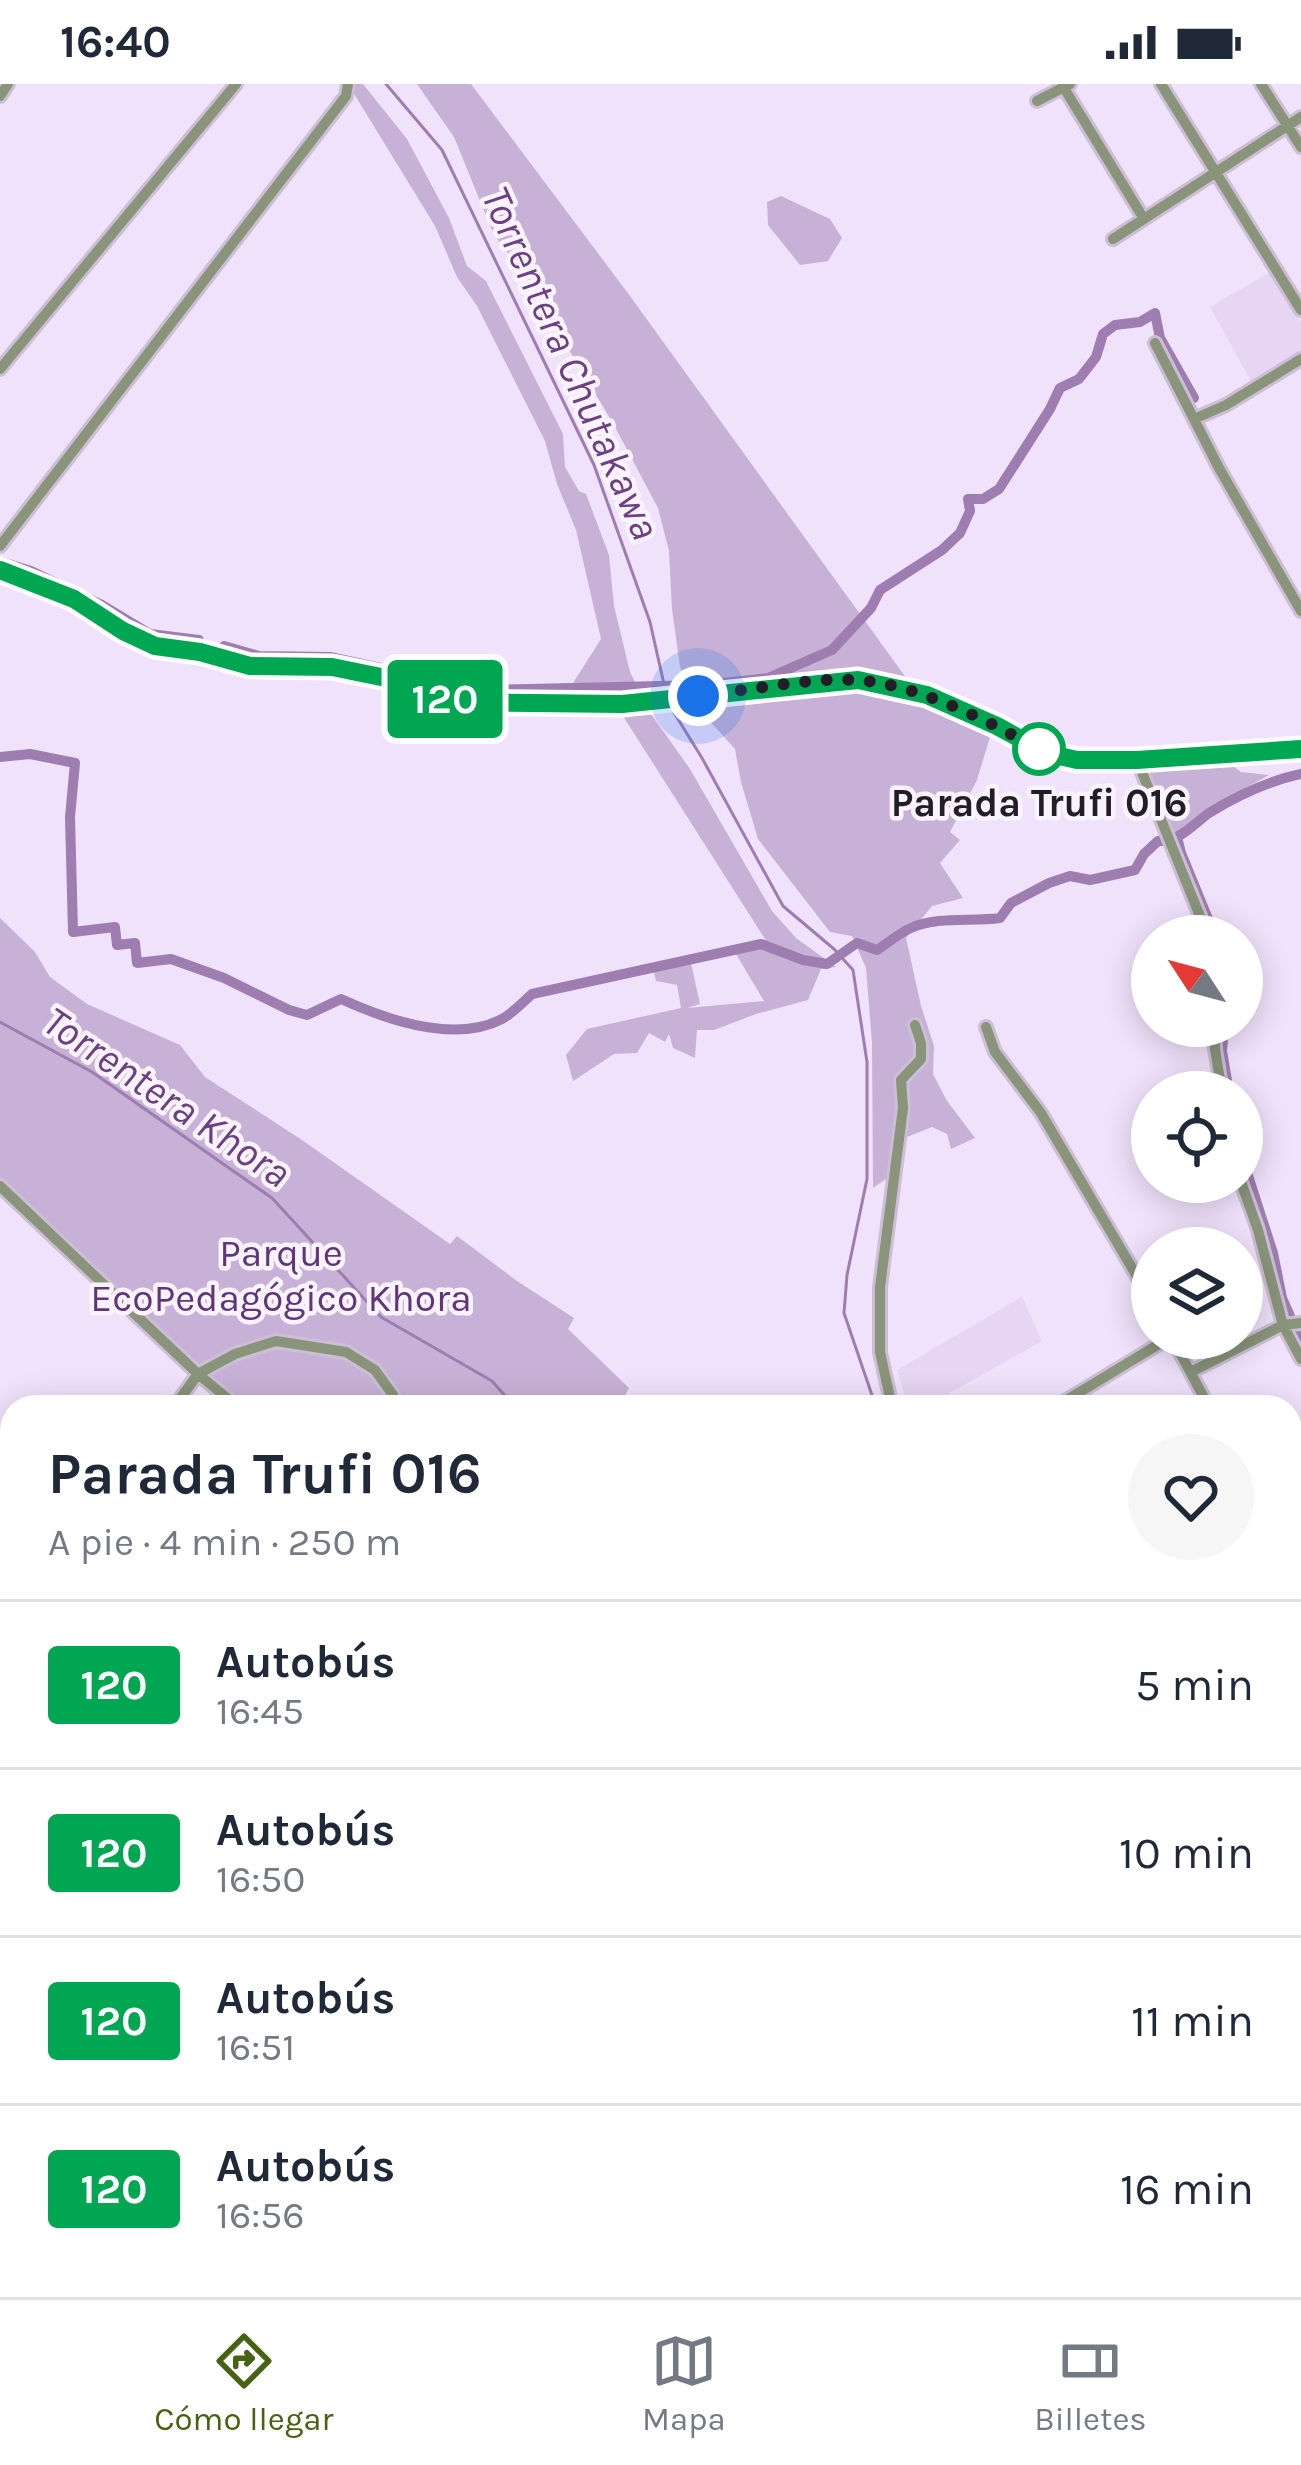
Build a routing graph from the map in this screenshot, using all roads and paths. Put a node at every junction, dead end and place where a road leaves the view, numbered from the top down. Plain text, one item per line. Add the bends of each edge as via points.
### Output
1 (8, 84) edge
2 (236, 84) edge
3 (339, 84) edge
4 (1162, 84) edge
5 (1261, 84) edge
6 (1067, 86) edge
7 (347, 90) edge
8 (0, 96) edge
9 (1037, 101) dead end
10 (1301, 117) edge
11 (1287, 126) junction
12 (1301, 147) edge
13 (1216, 172) junction
14 (1144, 219) junction
15 (1114, 239) dead end
16 (1301, 310) edge
17 (1155, 343) dead end
18 (1297, 362) edge
19 (0, 369) edge
20 (1301, 377) edge
21 (1193, 419) junction
22 (0, 546) edge
23 (0, 571) edge
24 (1301, 610) edge
25 (1301, 749) edge
26 (1137, 760) junction
27 (1200, 915) edge
28 (916, 1025) dead end
29 (986, 1027) dead end
30 (0, 1186) edge
31 (1248, 1203) edge
32 (1131, 1266) edge
33 (1301, 1324) edge
34 (1283, 1325) junction
35 (1136, 1359) edge
36 (1183, 1359) edge
37 (1301, 1359) edge
38 (1191, 1372) junction
39 (198, 1374) junction
40 (183, 1395) edge
41 (223, 1395) edge
42 (392, 1395) edge
43 (889, 1395) edge
44 (1075, 1395) edge
45 (1203, 1395) edge

1 - 8 street
2 - 19 street
3 - 7 street
4 - 13 street
5 - 11 street
6 - 9 street
6 - 14 street
7 - 22 street
10 - 11 street
11 - 12 street
11 - 13 street
13 - 14 street
13 - 16 street
14 - 15 street
17 - 21 street
18 - 20 street
18 - 21 street
21 - 24 street
23 - 26 street via 74,599 155,646 250,666 332,667 452,702 622,704 858,680 927,695 1046,753
25 - 26 street
26 - 27 street
28 - 43 street via 922,1059 901,1080 880,1287
29 - 32 street
30 - 39 street
31 - 34 street
33 - 34 street
34 - 37 street
34 - 38 street
35 - 44 street
36 - 38 street
38 - 45 street
39 - 40 street
39 - 41 street
39 - 42 street via 276,1341 307,1344 346,1352 375,1370

